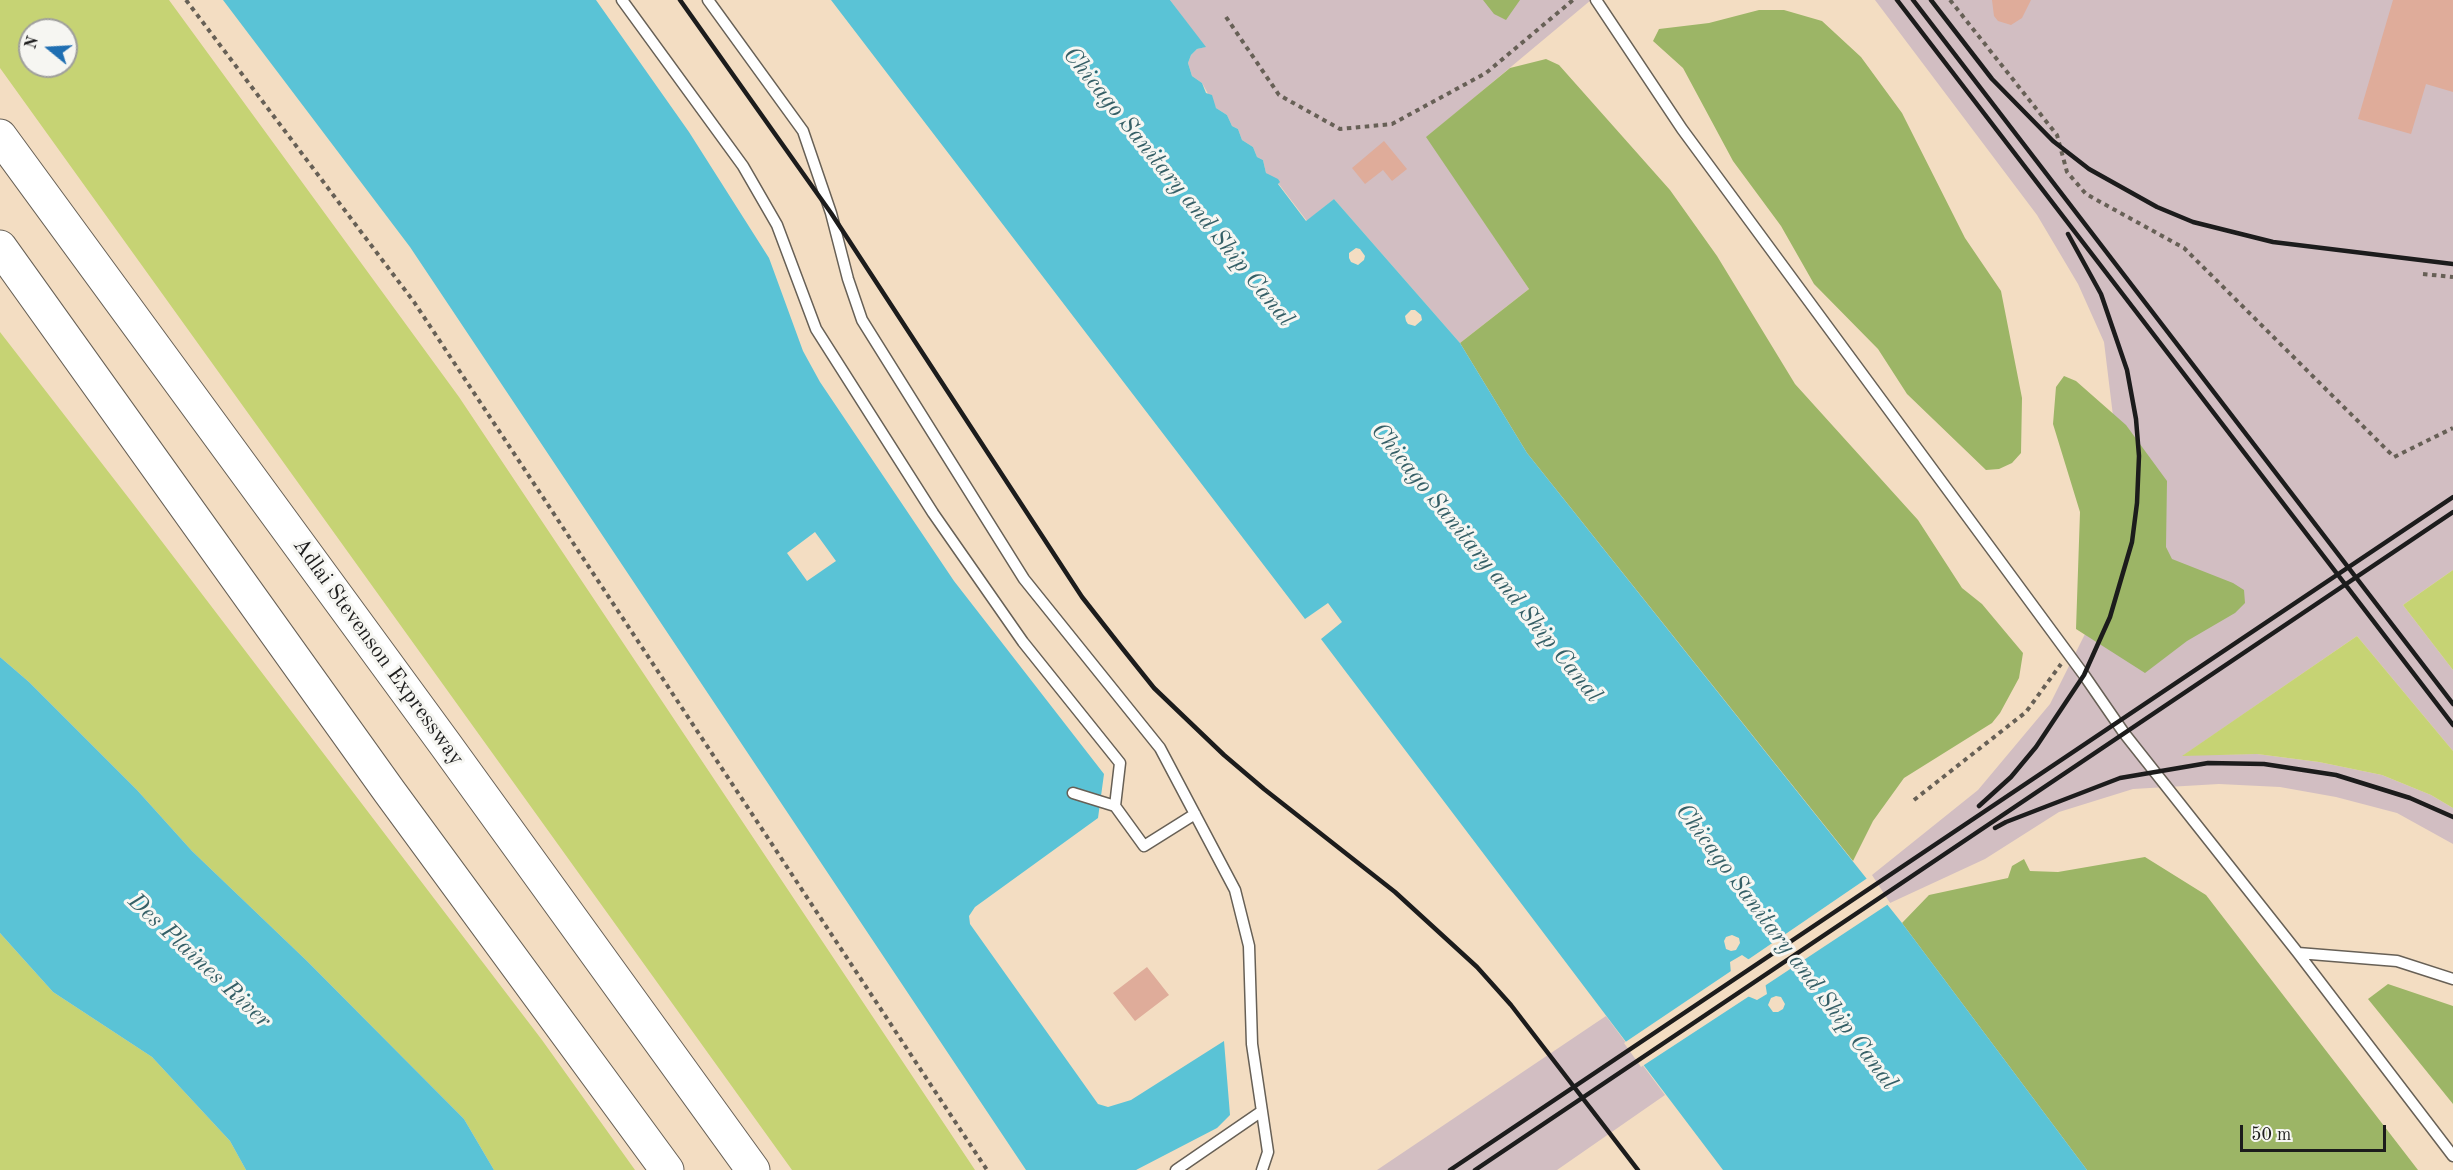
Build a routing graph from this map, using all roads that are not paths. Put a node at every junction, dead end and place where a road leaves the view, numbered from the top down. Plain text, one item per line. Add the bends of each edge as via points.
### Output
1 (622, 0) edge
2 (708, 0) edge
3 (1596, 0) edge
4 (0, 136) edge
5 (0, 247) edge
6 (0, 287) edge
7 (179, 497) junction
8 (1073, 793) dead end
9 (1115, 806) junction
10 (1195, 814) junction
11 (2298, 953) junction
12 (2453, 979) edge
13 (1262, 1111) junction
14 (2453, 1156) edge
15 (667, 1170) edge
16 (753, 1170) edge
17 (1176, 1170) edge
18 (1262, 1170) edge

1 - 9 lane via 743,166 777,225 816,329 933,513 1023,642 1120,763
2 - 10 lane via 803,131 862,321 1024,579 1160,748
3 - 11 lane via 1682,129 2124,733
4 - 16 highway, Adlai Stevenson Expressway
5 - 7 highway
6 - 7 highway
7 - 15 highway
8 - 9 lane
9 - 10 lane via 1144,846
10 - 13 lane via 1235,890 1249,946 1252,1044
11 - 12 lane via 2397,961
11 - 14 lane
13 - 17 lane
13 - 18 lane via 1268,1152

